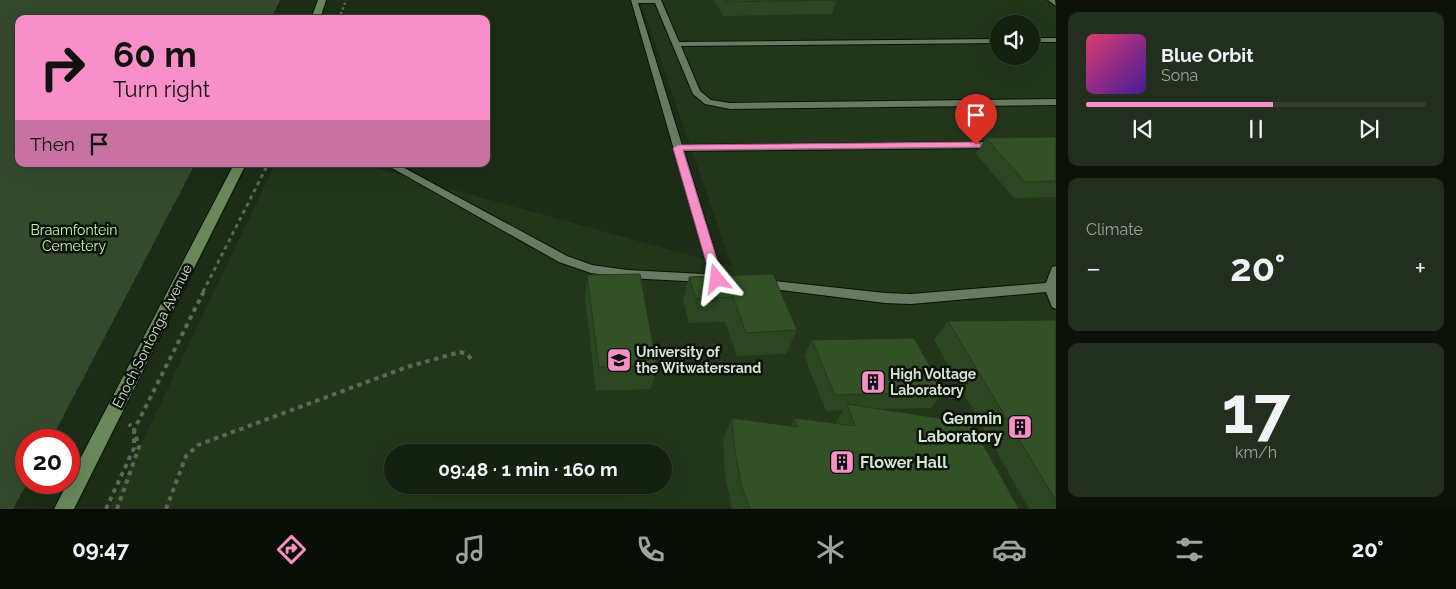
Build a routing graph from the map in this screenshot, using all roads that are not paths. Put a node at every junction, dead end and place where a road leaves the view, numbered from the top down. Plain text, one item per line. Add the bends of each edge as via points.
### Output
1 (322, 0) edge
2 (1051, 0) edge
3 (635, 1) edge
4 (658, 1) edge
5 (1056, 4) edge
6 (316, 15) edge
7 (1040, 40) edge
8 (1056, 40) edge
9 (990, 41) edge
10 (676, 44) junction
11 (1056, 102) edge
12 (1006, 145) edge
13 (678, 148) junction
14 (238, 167) edge
15 (395, 167) edge
16 (1056, 270) edge
17 (756, 283) edge
18 (1050, 287) junction
19 (1056, 304) edge
20 (64, 509) edge

1 - 6 main road
2 - 5 lane
3 - 4 lane
3 - 13 lane
4 - 10 lane
7 - 8 lane
9 - 10 lane
10 - 11 lane via 696,92 708,102 730,106
12 - 13 lane
13 - 15 lane via 722,279 591,269 563,259
14 - 20 main road, Enoch Sontonga Avenue
16 - 18 lane
17 - 18 lane via 894,298
18 - 19 lane

